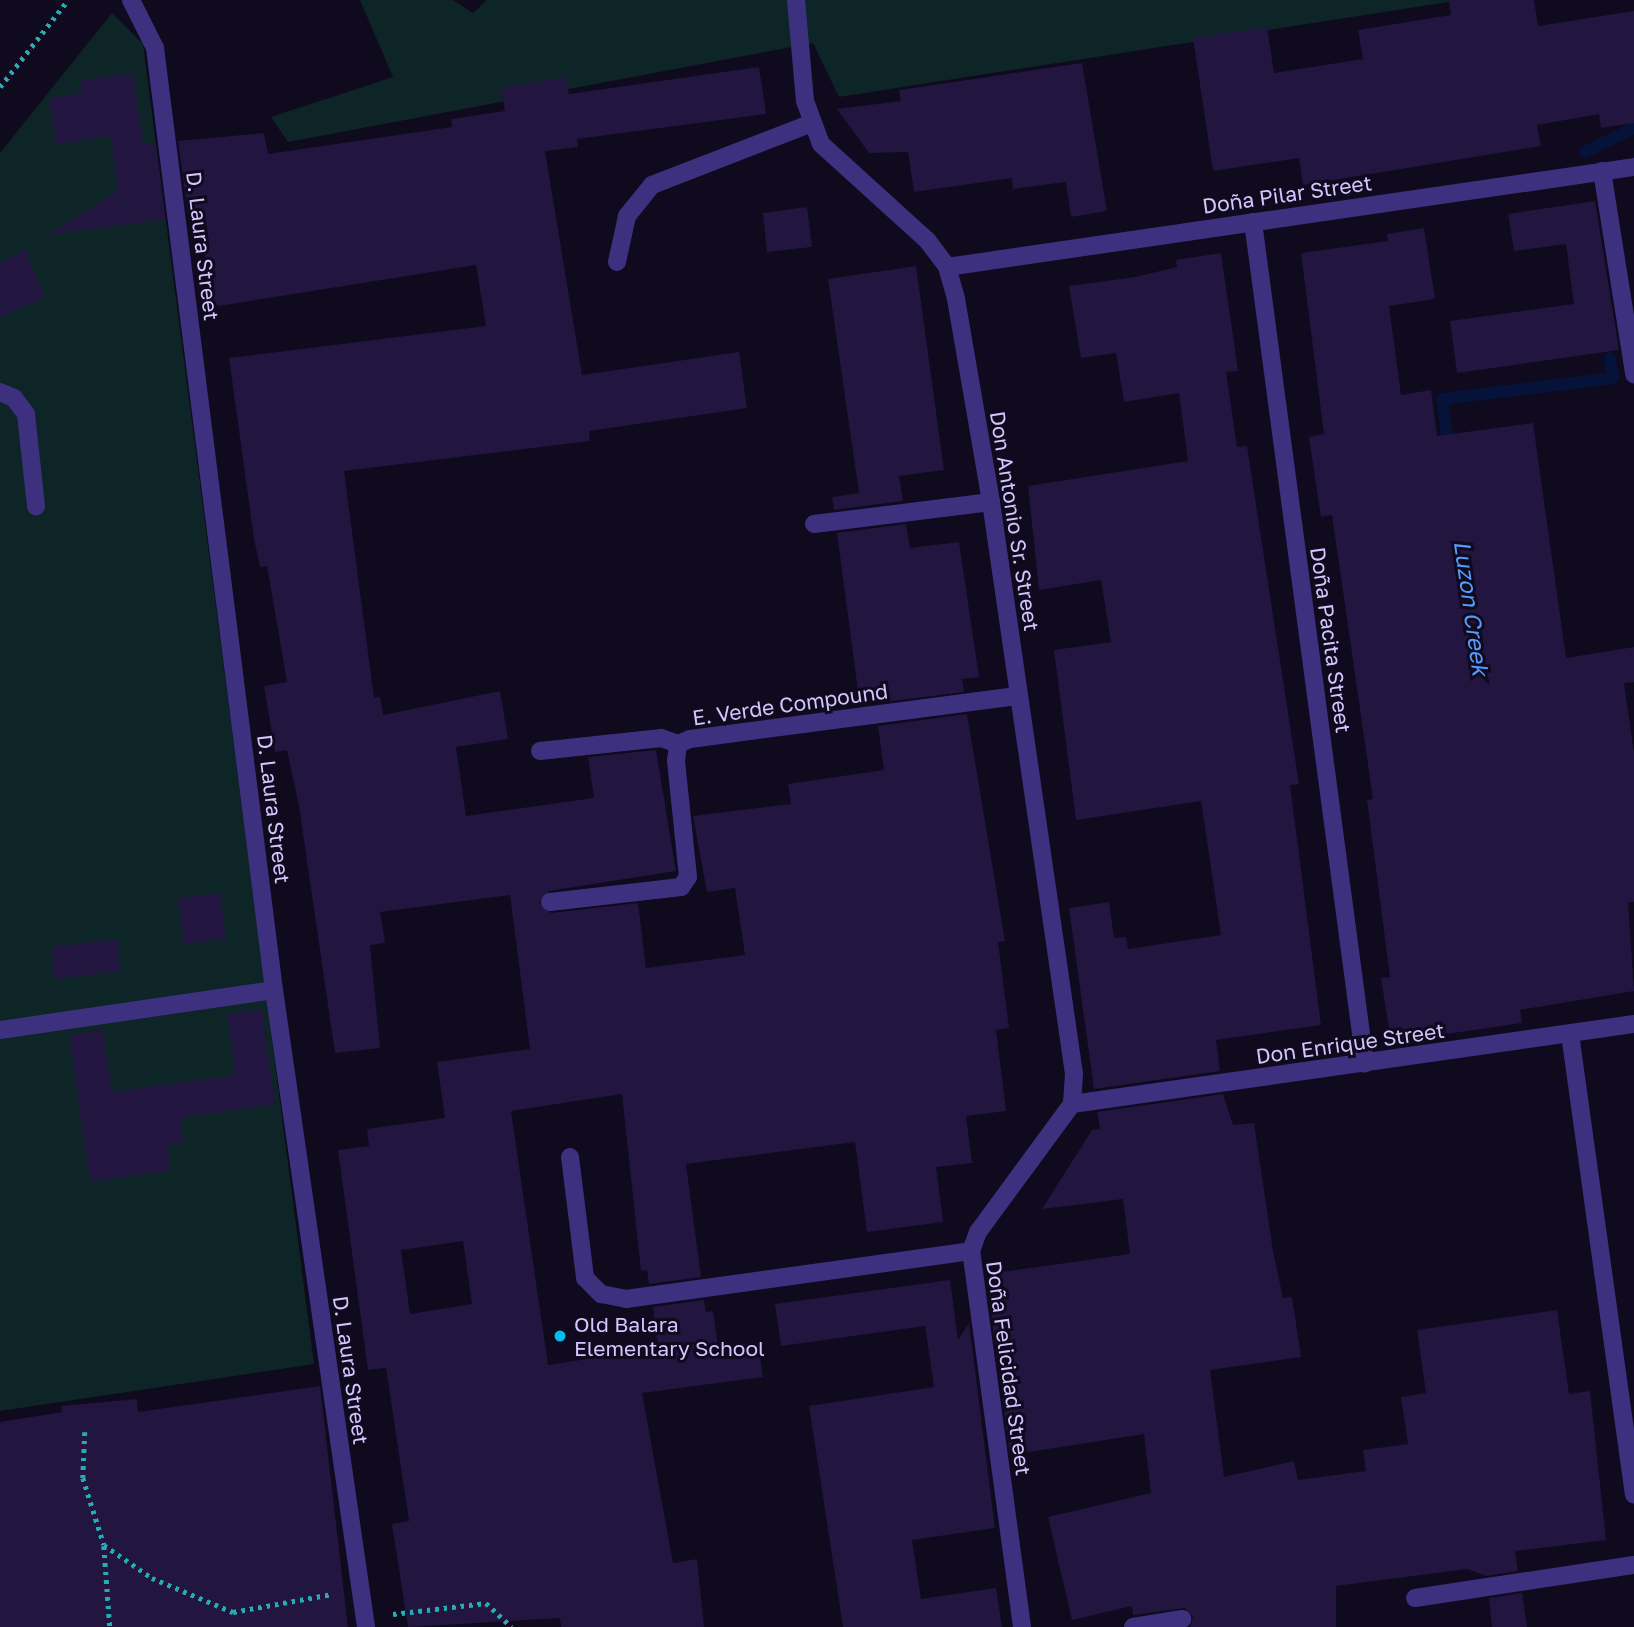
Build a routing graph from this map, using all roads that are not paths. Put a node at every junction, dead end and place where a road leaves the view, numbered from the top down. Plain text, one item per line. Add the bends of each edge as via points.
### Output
1 (131, 0) edge
2 (796, 0) edge
3 (812, 123) junction
4 (1634, 167) edge
5 (1602, 171) junction
6 (1253, 222) junction
7 (617, 262) dead end
8 (947, 267) junction
9 (1634, 374) edge
10 (0, 392) edge
11 (991, 502) junction
12 (36, 506) dead end
13 (814, 524) dead end
14 (1018, 696) junction
15 (678, 744) junction
16 (540, 751) dead end
17 (550, 902) dead end
18 (274, 990) junction
19 (1634, 1024) edge
20 (0, 1030) edge
21 (1570, 1034) junction
22 (1365, 1064) junction
23 (1072, 1104) junction
24 (570, 1157) dead end
25 (971, 1251) junction
26 (1633, 1477) edge
27 (1634, 1495) edge
28 (1634, 1565) edge
29 (1415, 1598) dead end
30 (1182, 1619) dead end
31 (365, 1622) edge
32 (1022, 1627) edge
33 (1133, 1627) edge

1 - 18 street, D. Laura Street via 155,48
2 - 3 street, Don Antonio Sr. Street
3 - 7 street via 652,185 627,216
3 - 8 street, Don Antonio Sr. Street via 821,144 927,240
4 - 5 street, Doña Pilar Street
5 - 6 street, Doña Pilar Street
5 - 9 street
6 - 8 street, Doña Pilar Street
6 - 22 street, Doña Pacita Street
8 - 11 street, Don Antonio Sr. Street
10 - 12 street via 15,398 26,414
11 - 13 street
11 - 14 street, Don Antonio Sr. Street
14 - 15 street, E. Verde Compound
14 - 23 street, Don Antonio Sr. Street via 1074,1074
15 - 16 street via 661,738
15 - 17 street, E. Verde Compound via 688,877 681,887
18 - 20 street
18 - 31 street, D. Laura Street
19 - 21 street, Don Enrique Street
21 - 22 street, Don Enrique Street
21 - 26 street
22 - 23 street, Don Enrique Street
23 - 25 street, Doña Felicidad Street via 978,1231
24 - 25 street via 585,1278 614,1296
25 - 32 street, Doña Felicidad Street
26 - 27 street
28 - 29 street
30 - 33 street

